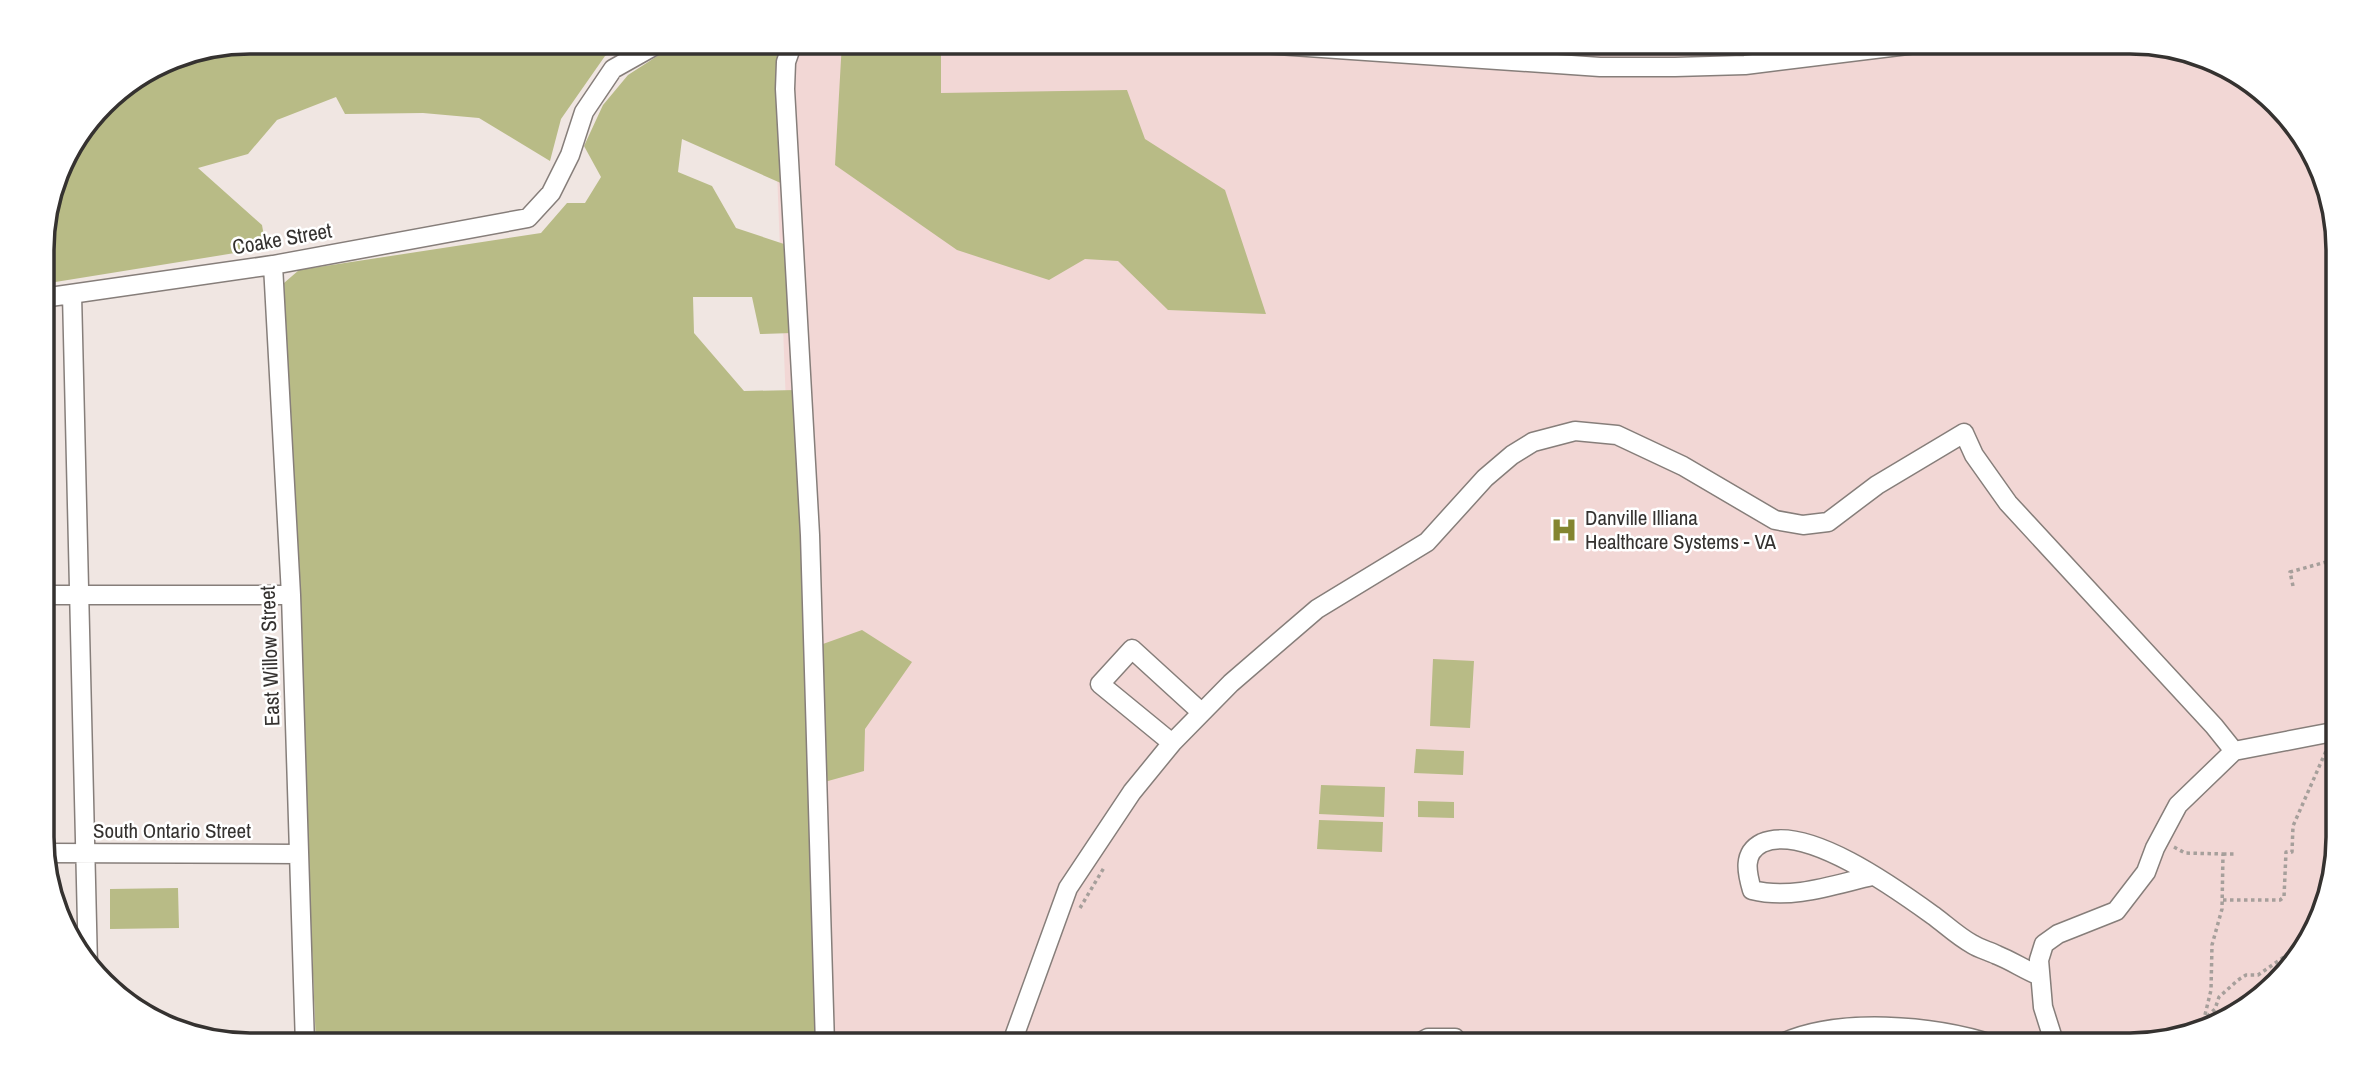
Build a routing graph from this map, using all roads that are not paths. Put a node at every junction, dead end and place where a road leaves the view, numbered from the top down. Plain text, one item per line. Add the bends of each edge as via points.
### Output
1 (1415, 54) edge
2 (1833, 54) edge
3 (638, 55) edge
4 (789, 55) edge
5 (273, 265) junction
6 (72, 294) junction
7 (55, 296) edge
8 (54, 595) edge
9 (78, 595) junction
10 (290, 595) junction
11 (1201, 712) junction
12 (2326, 733) edge
13 (1172, 743) junction
14 (2234, 751) junction
15 (55, 853) edge
16 (84, 853) junction
17 (299, 854) junction
18 (1872, 876) junction
19 (87, 945) edge
20 (2040, 976) junction
21 (1821, 1032) edge
22 (1946, 1032) edge
23 (2051, 1032) edge
24 (305, 1033) edge
25 (825, 1033) edge
26 (1016, 1033) edge

1 - 2 street via 1600,67 1675,67 1745,65
3 - 5 street, Coake Street via 613,69 584,112 551,193 528,218
4 - 25 street via 785,89 810,535
5 - 6 street, Coake Street
5 - 10 street, East Willow Street
6 - 7 street, Coake Street
6 - 9 street
8 - 9 street
9 - 10 street
9 - 16 street
10 - 17 street, East Willow Street
11 - 13 street
11 - 13 street via 1132,649 1100,684
11 - 14 street via 1317,609 1427,542 1485,478 1533,442 1575,431 1617,435 1683,466 1775,520 1803,525 1828,522 1877,485 1964,433 2008,503
12 - 14 street
13 - 26 street via 1132,792 1068,888
14 - 20 street via 2178,805 2146,872 2116,911 2044,944
15 - 16 street, South Ontario Street
16 - 17 street, South Ontario Street
16 - 19 street
17 - 24 street, East Willow Street
18 - 18 street via 1825,849 1772,839 1758,845 1746,869 1752,890 1770,894
18 - 20 street via 1972,944
20 - 23 street
21 - 22 street via 1858,1027

